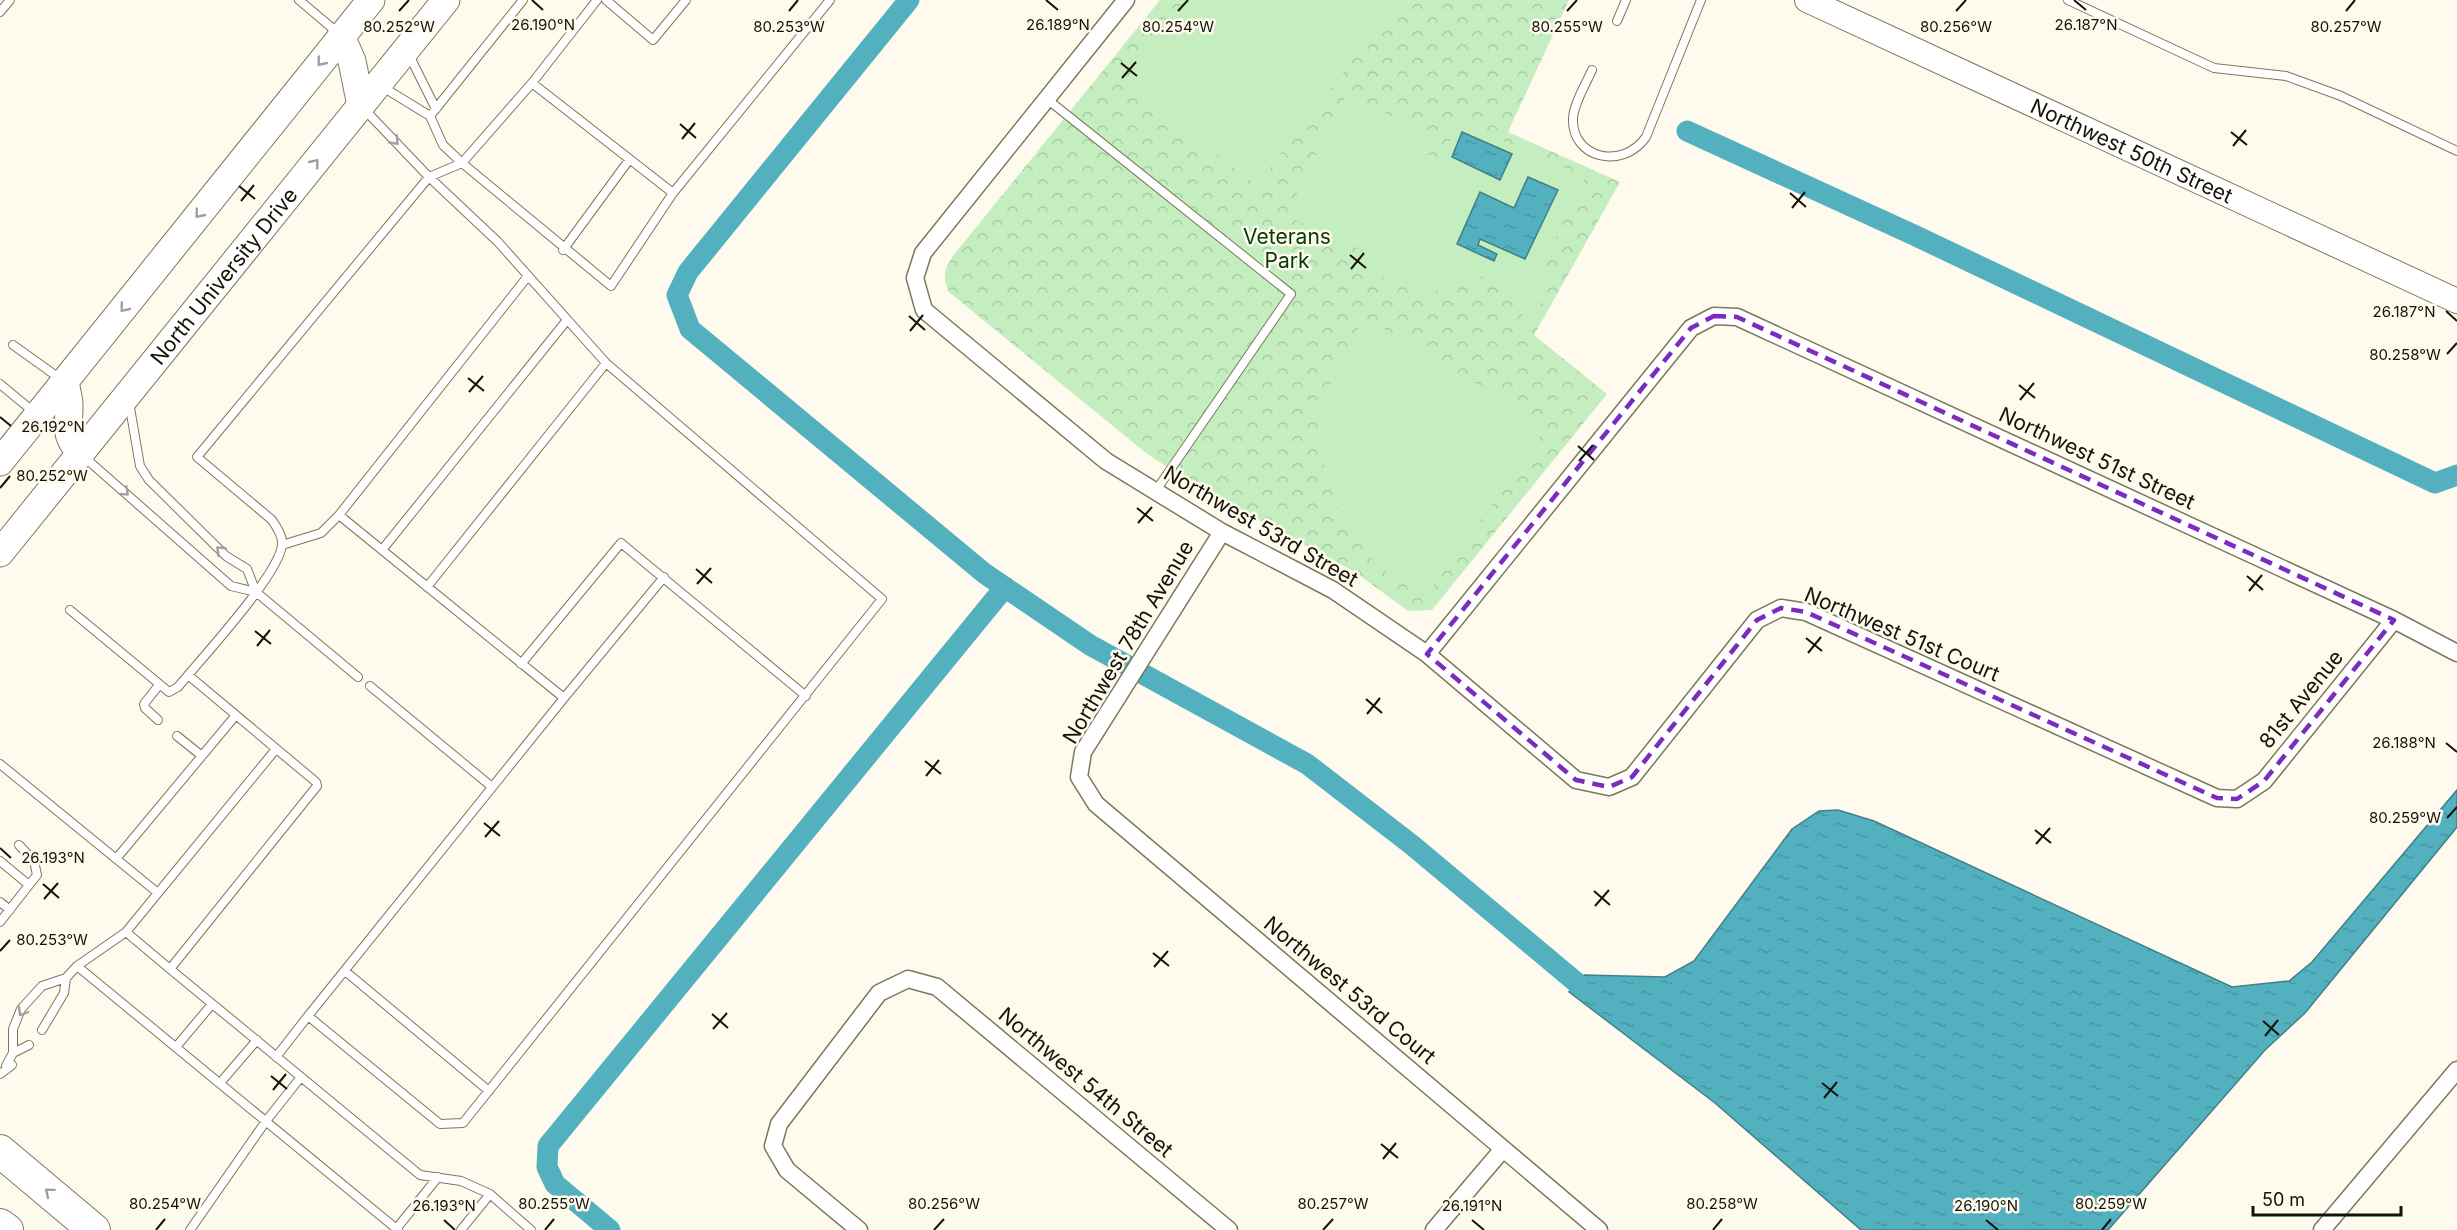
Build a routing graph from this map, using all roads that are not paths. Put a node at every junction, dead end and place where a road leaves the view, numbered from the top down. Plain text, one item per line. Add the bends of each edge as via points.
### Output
1 (10, 0) edge
2 (299, 0) edge
3 (370, 0) edge
4 (446, 0) edge
5 (523, 0) edge
6 (597, 0) edge
7 (606, 0) edge
8 (686, 0) edge
9 (830, 0) edge
10 (1126, 0) edge
11 (1626, 0) edge
12 (1701, 0) edge
13 (1807, 0) edge
14 (2068, 0) edge
15 (0, 12) edge
16 (1617, 21) dead end
17 (341, 36) junction
18 (406, 49) junction
19 (1592, 70) dead end
20 (532, 83) junction
21 (378, 84) junction
22 (1047, 99) junction
23 (361, 106) junction
24 (433, 112) junction
25 (2457, 151) edge
26 (629, 160) junction
27 (462, 163) junction
28 (429, 177) junction
29 (673, 193) junction
30 (563, 250) junction
31 (528, 276) junction
32 (2457, 301) edge
33 (567, 320) junction
34 (13, 345) dead end
35 (606, 363) junction
36 (64, 382) junction
37 (0, 384) edge
38 (128, 395) junction
39 (38, 415) junction
40 (81, 454) junction
41 (0, 462) edge
42 (1155, 492) junction
43 (339, 515) junction
44 (1222, 532) junction
45 (282, 545) junction
46 (382, 550) junction
47 (0, 553) edge
48 (664, 577) junction
49 (427, 587) junction
50 (255, 592) junction
51 (70, 610) dead end
52 (2394, 620) junction
53 (2457, 653) edge
54 (1427, 654) junction
55 (521, 664) junction
56 (188, 675) junction
57 (358, 677) dead end
58 (159, 685) junction
59 (370, 686) dead end
60 (806, 696) junction
61 (564, 699) junction
62 (236, 715) junction
63 (158, 720) dead end
64 (177, 736) dead end
65 (276, 749) junction
66 (202, 756) junction
67 (0, 764) edge
68 (1079, 777) joint
69 (492, 787) junction
70 (1609, 787) joint
71 (2237, 799) joint
72 (19, 845) dead end
73 (116, 859) junction
74 (0, 861) edge
75 (29, 885) junction
76 (158, 893) junction
77 (0, 902) edge
78 (10, 910) junction
79 (0, 922) edge
80 (126, 932) junction
81 (77, 966) junction
82 (170, 969) junction
83 (345, 971) junction
84 (66, 978) junction
85 (212, 1004) junction
86 (308, 1016) junction
87 (42, 1030) dead end
88 (256, 1040) junction
89 (29, 1044) dead end
90 (176, 1047) junction
91 (13, 1053) junction
92 (276, 1057) junction
93 (2457, 1070) edge
94 (0, 1074) edge
95 (301, 1077) junction
96 (220, 1083) junction
97 (489, 1091) junction
98 (266, 1121) junction
99 (1503, 1149) junction
100 (0, 1151) edge
101 (438, 1178) junction
102 (490, 1194) junction
103 (0, 1225) edge
104 (193, 1228) edge
105 (398, 1229) edge
106 (7, 1230) edge
107 (94, 1230) edge
108 (461, 1230) edge
109 (531, 1230) edge
110 (859, 1230) edge
111 (1229, 1230) edge
112 (1434, 1230) edge
113 (1599, 1230) edge
114 (2322, 1230) edge

1 - 15 lane
2 - 17 lane
3 - 17 main road
4 - 18 main road, North University Drive
5 - 24 lane
6 - 20 lane
7 - 8 lane via 653,40
9 - 29 lane
10 - 22 street
11 - 16 lane
12 - 19 lane via 1646,137 1627,155 1598,155 1583,146 1576,133 1573,119
13 - 32 street, Northwest 50th Street
14 - 25 lane via 2214,68 2286,76 2341,96
17 - 23 main road via 352,61
17 -> 36 main road
18 - 21 main road, North University Drive
18 - 24 lane
20 - 26 lane
20 - 27 lane
21 - 23 main road, North University Drive
21 - 24 lane
22 - 42 street, Northwest 53rd Street via 923,253 915,278 924,310 1106,461
22 - 42 lane via 1291,294
23 -> 28 lane
38 -> 23 main road, North University Drive
24 - 27 lane via 444,145
26 - 29 lane
26 - 30 lane
27 - 28 lane
27 - 30 lane
28 - 31 lane
28 - 45 lane via 197,457 272,520
29 - 30 lane via 610,286
31 - 33 lane
31 - 43 lane
33 - 35 lane
33 - 46 lane
34 - 36 lane
35 - 49 lane
35 - 60 lane via 882,599
36 - 39 main road
36 - 40 main road via 69,405 66,428
37 - 39 lane
38 - 40 main road, North University Drive
50 -> 38 lane via 247,569 226,556 144,473
39 - 41 main road
40 - 47 main road, North University Drive
40 -> 50 lane via 231,586
42 - 44 street, Northwest 53rd Street
43 - 45 lane via 321,532
43 - 46 lane
44 - 54 street, Northwest 53rd Street via 1333,590
44 - 68 street, Northwest 78th Avenue via 1083,752
45 - 50 lane via 275,565
46 - 49 lane
48 - 55 lane via 621,543
48 - 60 lane
48 - 61 lane
49 - 55 lane
50 - 56 lane
50 - 57 lane
51 - 58 lane
52 - 53 street, Northwest 51st Street
52 - 54 street, Northwest 51st Street via 1737,317 1714,316 1691,328
52 - 71 street, 81st Avenue via 2264,781
54 - 70 street, Northwest 53rd Street via 1576,780
55 - 61 lane
56 - 58 lane via 169,692
56 - 62 lane
58 - 63 lane via 144,704
59 - 69 lane
60 - 97 lane
61 - 69 lane
62 - 65 lane
62 - 66 lane
64 - 66 lane
65 - 76 lane
65 - 82 lane via 316,786
66 - 73 lane
67 - 73 lane
68 - 99 street, Northwest 53rd Court via 1096,804
69 - 83 lane
70 - 71 street, Northwest 51st Court via 1632,777 1757,621 1781,608 1806,612 2217,798
72 - 75 lane via 34,861 37,875
73 - 76 lane
74 - 75 lane
75 - 78 lane
76 - 80 lane
77 - 78 lane
78 - 79 lane
80 - 81 lane
80 - 82 lane
81 - 84 lane
81 - 90 lane
82 - 85 lane
83 - 86 lane
83 - 97 lane
84 - 87 lane via 64,993
84 -> 91 lane via 42,986 21,1009 13,1029
85 - 88 lane
85 - 90 lane
86 - 92 lane
86 - 97 lane via 440,1124 463,1123
88 - 92 lane
88 - 96 lane
89 - 91 lane
90 - 96 lane
91 - 94 lane via 9,1066
92 - 95 lane
93 - 114 street
95 - 98 lane
95 - 101 lane via 420,1175
96 - 98 lane
98 - 104 lane
98 - 105 lane
99 - 112 street
99 - 113 street, Northwest 53rd Court
107 -> 100 highway
101 - 102 lane via 461,1181
101 - 105 lane
102 - 108 lane
102 - 109 lane
103 - 106 highway
110 - 111 street, Northwest 54th Street via 787,1170 773,1146 779,1124 879,993 908,979 938,987

